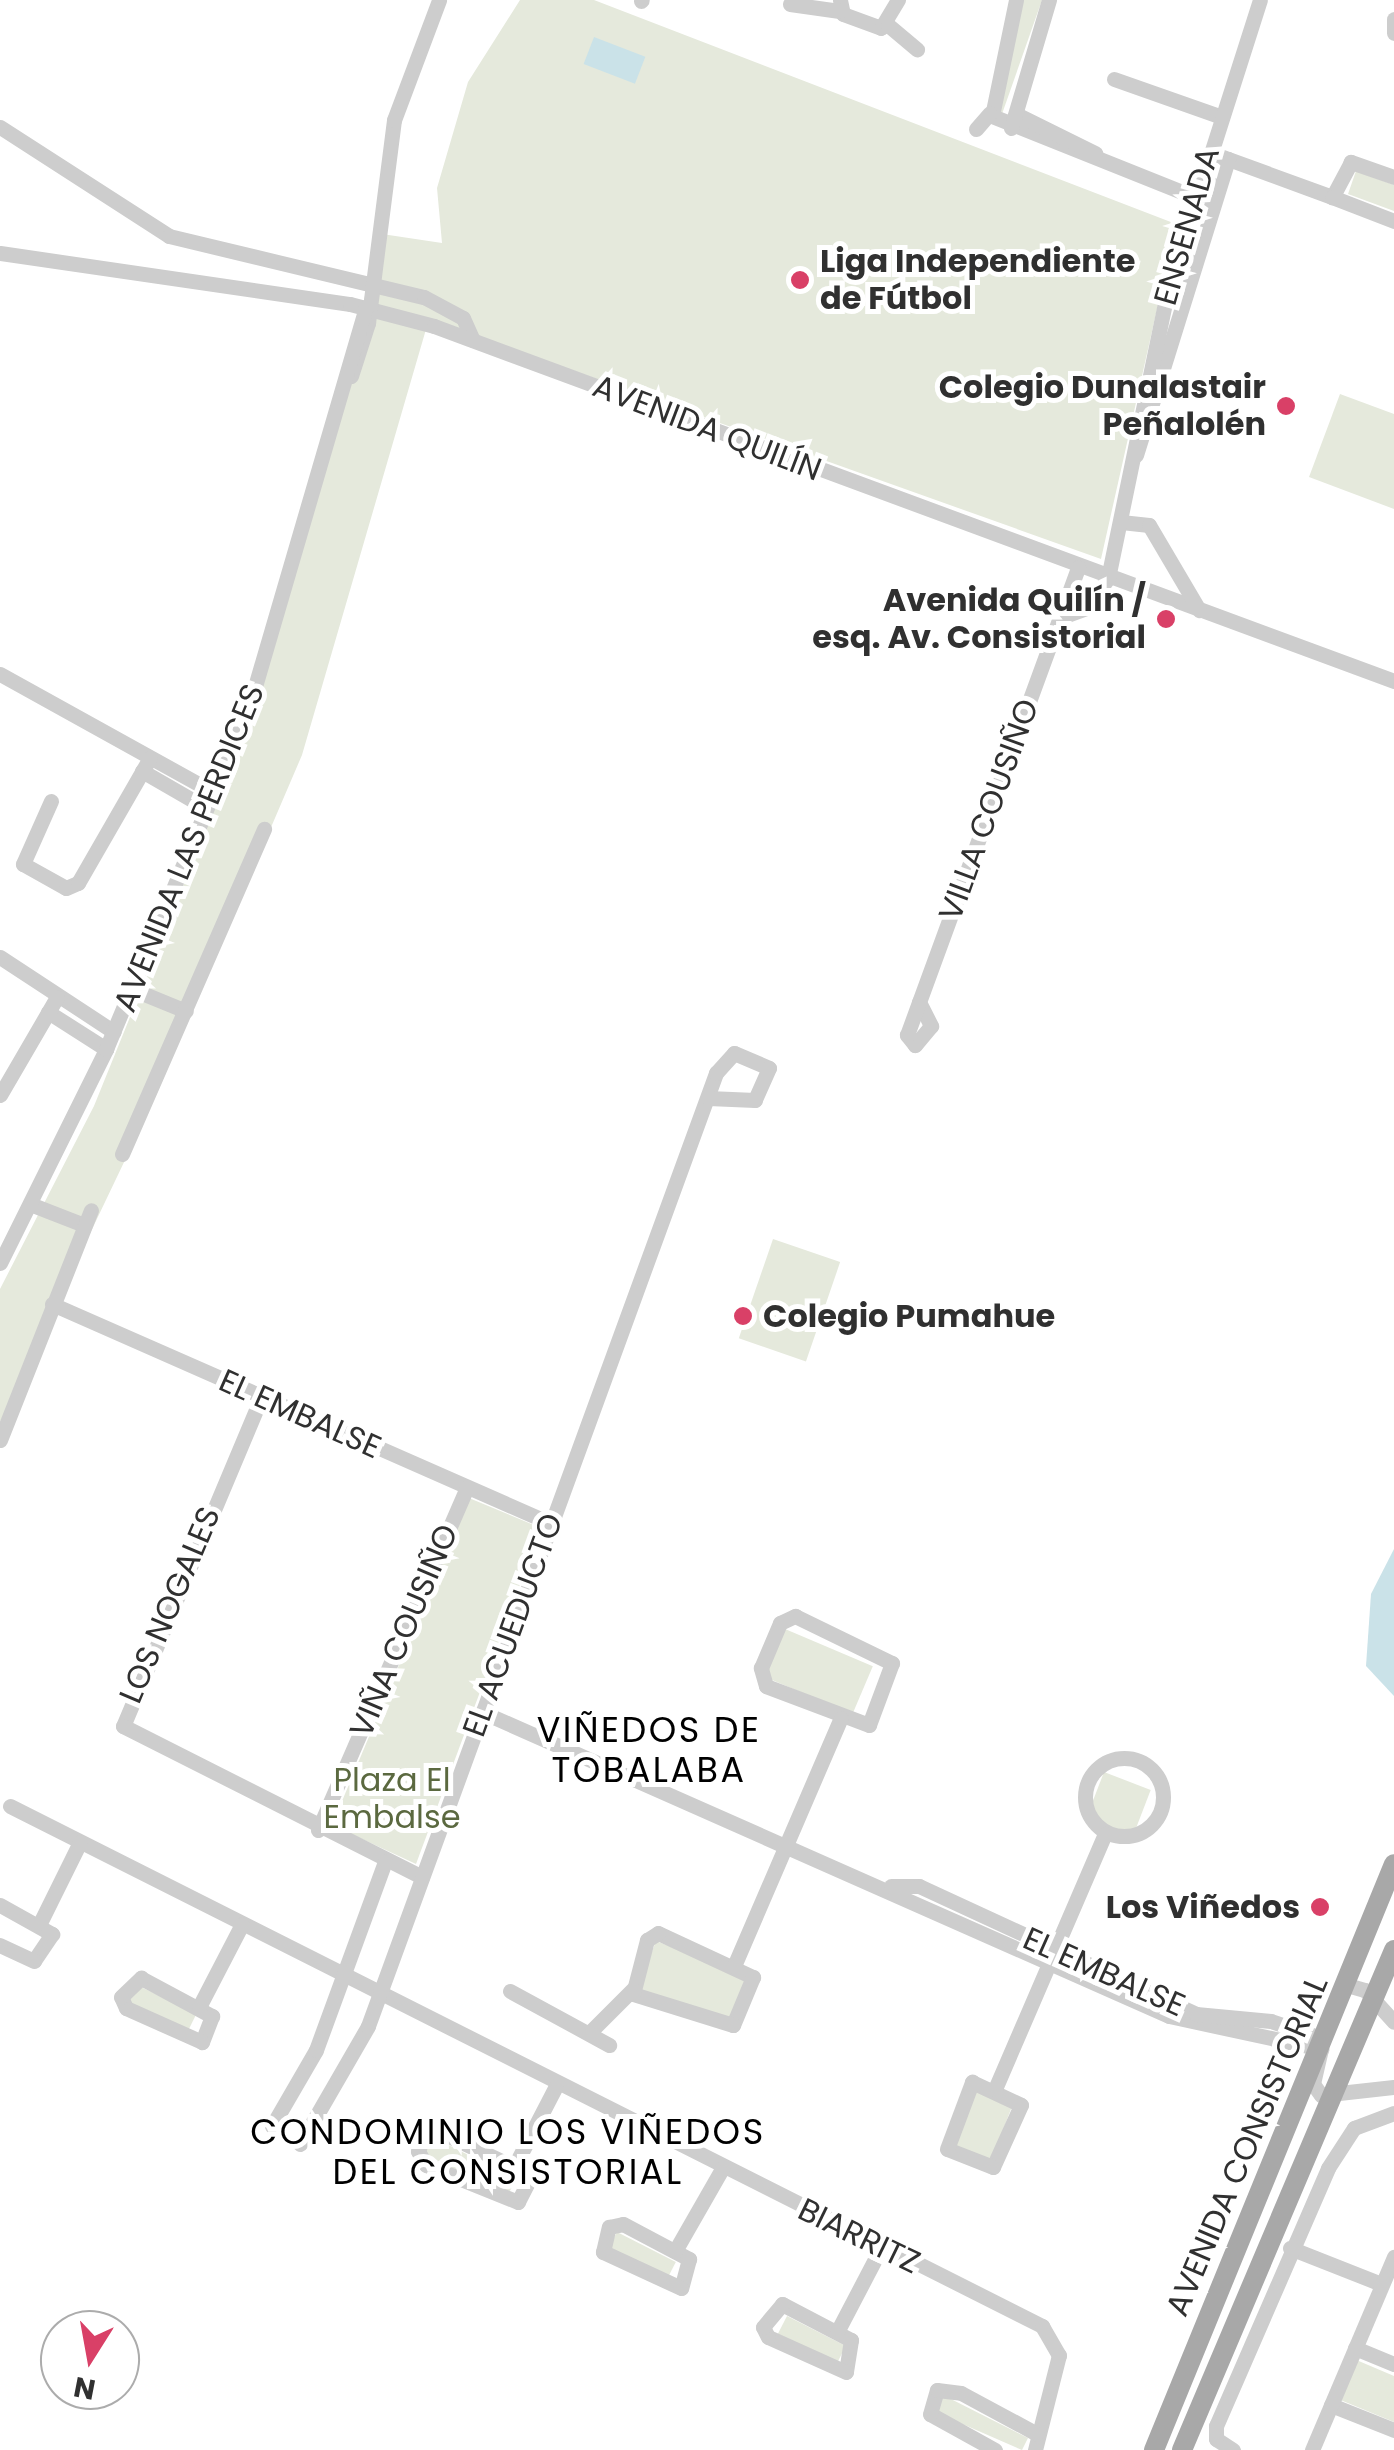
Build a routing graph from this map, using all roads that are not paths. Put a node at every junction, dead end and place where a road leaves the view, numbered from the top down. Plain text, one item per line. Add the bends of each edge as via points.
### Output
1 (439, 0) edge
2 (898, 0) edge
3 (1016, 0) edge
4 (1049, 0) edge
5 (1260, 0) edge
6 (790, 4) dead end
7 (840, 6) edge
8 (1394, 19) edge
9 (888, 25) junction
10 (1394, 33) edge
11 (917, 49) dead end
12 (1114, 79) dead end
13 (990, 113) junction
14 (1219, 116) junction
15 (1016, 122) junction
16 (0, 127) edge
17 (976, 130) dead end
18 (1207, 152) junction
19 (1228, 159) junction
20 (1394, 177) edge
21 (1193, 194) junction
22 (1332, 196) junction
23 (1210, 202) junction
24 (1394, 221) edge
25 (205, 248) junction
26 (0, 253) edge
27 (234, 256) junction
28 (370, 281) junction
29 (200, 282) junction
30 (225, 285) junction
31 (1176, 290) junction
32 (366, 307) junction
33 (473, 340) junction
34 (1131, 481) junction
35 (1121, 522) junction
36 (1149, 525) junction
37 (1078, 567) junction
38 (1108, 578) junction
39 (1199, 610) junction
40 (1060, 618) junction
41 (1, 673) edge
42 (1394, 681) edge
43 (146, 764) junction
44 (52, 800) dead end
45 (210, 800) junction
46 (264, 829) dead end
47 (0, 957) edge
48 (132, 989) junction
49 (57, 996) junction
50 (919, 1002) dead end
51 (186, 1011) junction
52 (48, 1012) junction
53 (114, 1032) junction
54 (106, 1049) junction
55 (0, 1095) edge
56 (708, 1098) dead end
57 (122, 1154) dead end
58 (30, 1204) junction
59 (0, 1261) edge
60 (52, 1304) junction
61 (262, 1398) junction
62 (0, 1440) edge
63 (466, 1486) junction
64 (550, 1523) junction
65 (482, 1712) junction
66 (841, 1718) junction
67 (10, 1806) dead end
68 (318, 1830) junction
69 (1105, 1834) junction
70 (80, 1842) junction
71 (788, 1842) junction
72 (385, 1861) junction
73 (1394, 1864) edge
74 (422, 1877) junction
75 (0, 1905) edge
76 (40, 1923) junction
77 (242, 1924) junction
78 (0, 1946) edge
79 (1394, 1950) edge
80 (1051, 1957) junction
81 (734, 1966) junction
82 (342, 1978) junction
83 (1347, 1985) junction
84 (633, 1989) junction
85 (510, 1991) dead end
86 (380, 1995) junction
87 (1374, 2000) junction
88 (199, 2007) junction
89 (1394, 2022) edge
90 (592, 2030) junction
91 (1323, 2044) junction
92 (608, 2045) dead end
93 (556, 2086) junction
94 (1394, 2087) edge
95 (995, 2089) junction
96 (1335, 2098) junction
97 (1394, 2113) edge
98 (272, 2126) dead end
99 (300, 2144) dead end
100 (514, 2167) junction
101 (722, 2169) junction
102 (882, 2246) junction
103 (1290, 2248) junction
104 (675, 2251) junction
105 (1394, 2257) edge
106 (1378, 2283) junction
107 (837, 2332) junction
108 (1355, 2348) junction
109 (1394, 2364) edge
110 (1331, 2405) junction
111 (1394, 2430) edge
112 (1036, 2442) edge
113 (1227, 2447) edge
114 (995, 2450) edge
115 (1154, 2450) edge
116 (1182, 2450) edge
117 (1312, 2450) edge

1 - 28 street, AVENIDA LAS PERDICES via 394,120
2 - 9 street
3 - 13 street
4 - 15 street
5 - 14 street, ENSENADA
6 - 7 street
7 - 9 street
8 - 10 street
9 - 11 street
12 - 14 street
13 - 15 street
13 - 17 street
14 - 18 street, ENSENADA
15 - 21 street
16 - 25 street via 129,216
18 - 19 street
18 - 21 street, ENSENADA
19 - 22 street
19 - 23 street, ENSENADA
20 - 22 street via 1351,162
21 - 23 street
21 - 31 street, ENSENADA
22 - 24 street
23 - 31 street, ENSENADA
25 - 27 street
25 - 29 street
26 - 29 street, AVENIDA QUILÍN
27 - 28 street
27 - 30 street
28 - 32 street, AVENIDA LAS PERDICES
28 - 33 street via 454,310
29 - 30 street, AVENIDA QUILÍN
30 - 32 street, AVENIDA QUILÍN
31 - 34 street, ENSENADA
32 - 33 street, AVENIDA QUILÍN
32 - 45 street, AVENIDA LAS PERDICES via 363,341 332,416 275,630
33 - 37 street, AVENIDA QUILÍN
34 - 35 street, ENSENADA
34 - 36 street
35 - 36 street
35 - 38 street, ENSENADA
36 - 39 street
37 - 38 street, AVENIDA QUILÍN
37 - 40 street, VILLA COUSIÑO
38 - 39 street, AVENIDA QUILÍN
38 - 40 street via 1087,608
39 - 42 street, AVENIDA QUILÍN
40 - 50 street, VILLA COUSIÑO
41 - 43 street
43 - 44 street via 78,884 66,888 24,864
43 - 45 street
45 - 48 street, AVENIDA LAS PERDICES
46 - 51 street
47 - 49 street
48 - 51 street
48 - 53 street, AVENIDA LAS PERDICES
49 - 52 street
49 - 53 street
51 - 57 street
52 - 54 street
52 - 55 street
53 - 54 street, AVENIDA LAS PERDICES
54 - 58 street, AVENIDA LAS PERDICES
56 - 64 street, EL ACUEDUCTO
58 - 59 street, AVENIDA LAS PERDICES
58 - 60 street via 88,1218
60 - 61 street, EL EMBALSE
60 - 62 street
61 - 63 street, EL EMBALSE
61 - 68 street, LOS NOGALES via 123,1726
63 - 64 street, EL EMBALSE
63 - 68 street, VIÑA COUSIÑO
64 - 65 street, EL ACUEDUCTO
65 - 71 street, EL EMBALSE
65 - 74 street, EL ACUEDUCTO
66 - 66 street via 869,1725 892,1663 786,1617 761,1677
66 - 71 street
67 - 70 street, BIARRITZ
68 - 72 street, LOS NOGALES
69 - 69 street via 1143,1836 1161,1786 1152,1763 1122,1752 1105,1760 1085,1820
69 - 80 street
70 - 76 street
70 - 77 street, BIARRITZ
71 - 80 street, EL EMBALSE via 888,1886 919,1886
71 - 81 street
72 - 74 street, LOS NOGALES
72 - 82 street
73 - 83 main road, AVENIDA CONSISTORIAL
74 - 86 street, EL ACUEDUCTO
75 - 76 street
76 - 78 street via 52,1934 40,1959
77 - 82 street, BIARRITZ
77 - 88 street
79 - 87 main road, AVENIDA CONSISTORIAL
80 - 91 street, EL EMBALSE via 1196,2014 1259,2018
80 - 95 street
81 - 84 street via 651,1934
81 - 84 street via 753,1982 726,2028
82 - 86 street, BIARRITZ
82 - 98 street via 316,2050
83 - 87 street
83 - 91 main road, AVENIDA CONSISTORIAL
84 - 90 street
85 - 90 street
86 - 93 street, BIARRITZ
86 - 99 street, EL ACUEDUCTO
87 - 89 street
87 - 96 main road, AVENIDA CONSISTORIAL
88 - 88 street via 135,1977 121,1998 196,2044 212,2023
90 - 92 street
91 - 96 street via 1313,2084
91 - 115 main road, AVENIDA CONSISTORIAL
93 - 100 street
93 - 101 street, BIARRITZ
94 - 96 street
95 - 95 street via 972,2082 947,2150 992,2167 1021,2105
96 - 116 main road, AVENIDA CONSISTORIAL
97 - 103 street via 1354,2128
100 - 100 street via 438,2131 424,2135 418,2151 426,2165 512,2204 527,2184
101 - 102 street, BIARRITZ
101 - 104 street
102 - 107 street
102 - 112 street, BIARRITZ via 1053,2336 1058,2366
103 - 106 street
103 - 113 street via 1216,2426
104 - 104 street via 623,2224 609,2227 603,2243 609,2258 676,2290 691,2264
105 - 106 street
106 - 108 street
107 - 107 street via 782,2304 763,2327 846,2372 851,2340
108 - 109 street
108 - 110 street
110 - 111 street
110 - 117 street
112 - 114 street via 961,2392 937,2390 930,2414

